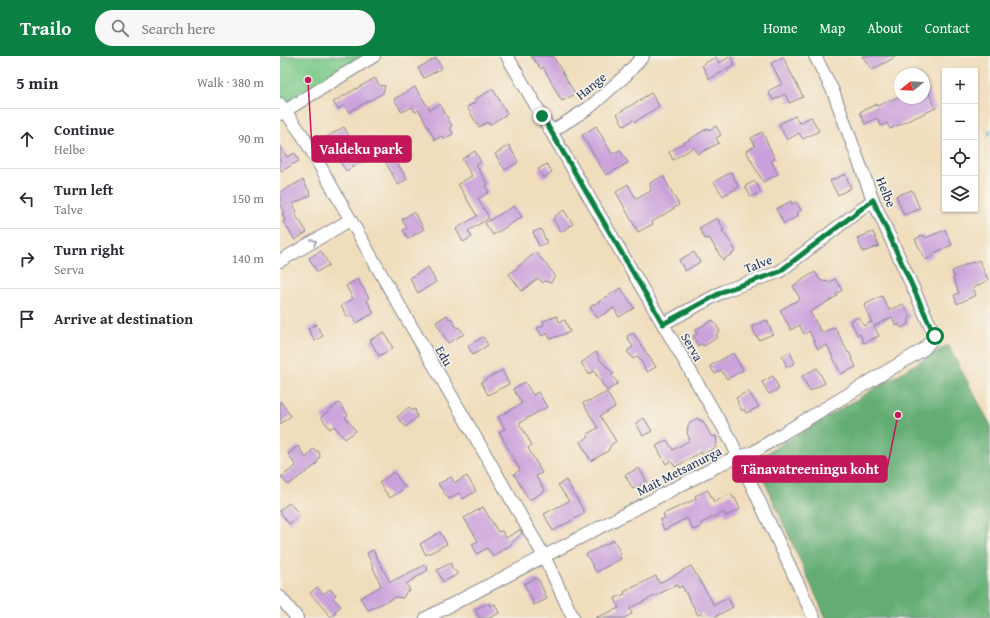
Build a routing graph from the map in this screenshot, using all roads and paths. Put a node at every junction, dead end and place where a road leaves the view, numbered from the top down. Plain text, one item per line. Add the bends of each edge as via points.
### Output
1 (374, 56) edge
2 (507, 56) edge
3 (643, 56) edge
4 (815, 56) edge
5 (282, 110) edge
6 (551, 132) junction
7 (873, 200) junction
8 (350, 220) junction
9 (280, 261) edge
10 (663, 324) junction
11 (935, 336) joint
12 (739, 457) junction
13 (544, 556) junction
14 (280, 597) edge
15 (297, 618) edge
16 (426, 618) edge
17 (574, 618) edge
18 (814, 618) edge

1 - 5 street
2 - 6 street, Serva
3 - 6 street, Hange via 590,107
4 - 7 street, Helbe via 833,91
5 - 8 street, Edu via 303,136
6 - 10 street, Serva
7 - 10 street, Talve via 779,272 724,291
7 - 11 street, Helbe
9 -> 8 street
8 - 13 street, Edu
10 - 12 street, Serva
11 - 12 street, Mait Metsanurga via 924,349 754,452
12 - 13 street, Mait Metsanurga
12 - 18 street, Serva
13 - 16 street, Mait Metsanurga
13 - 17 street, Edu
14 - 15 street

